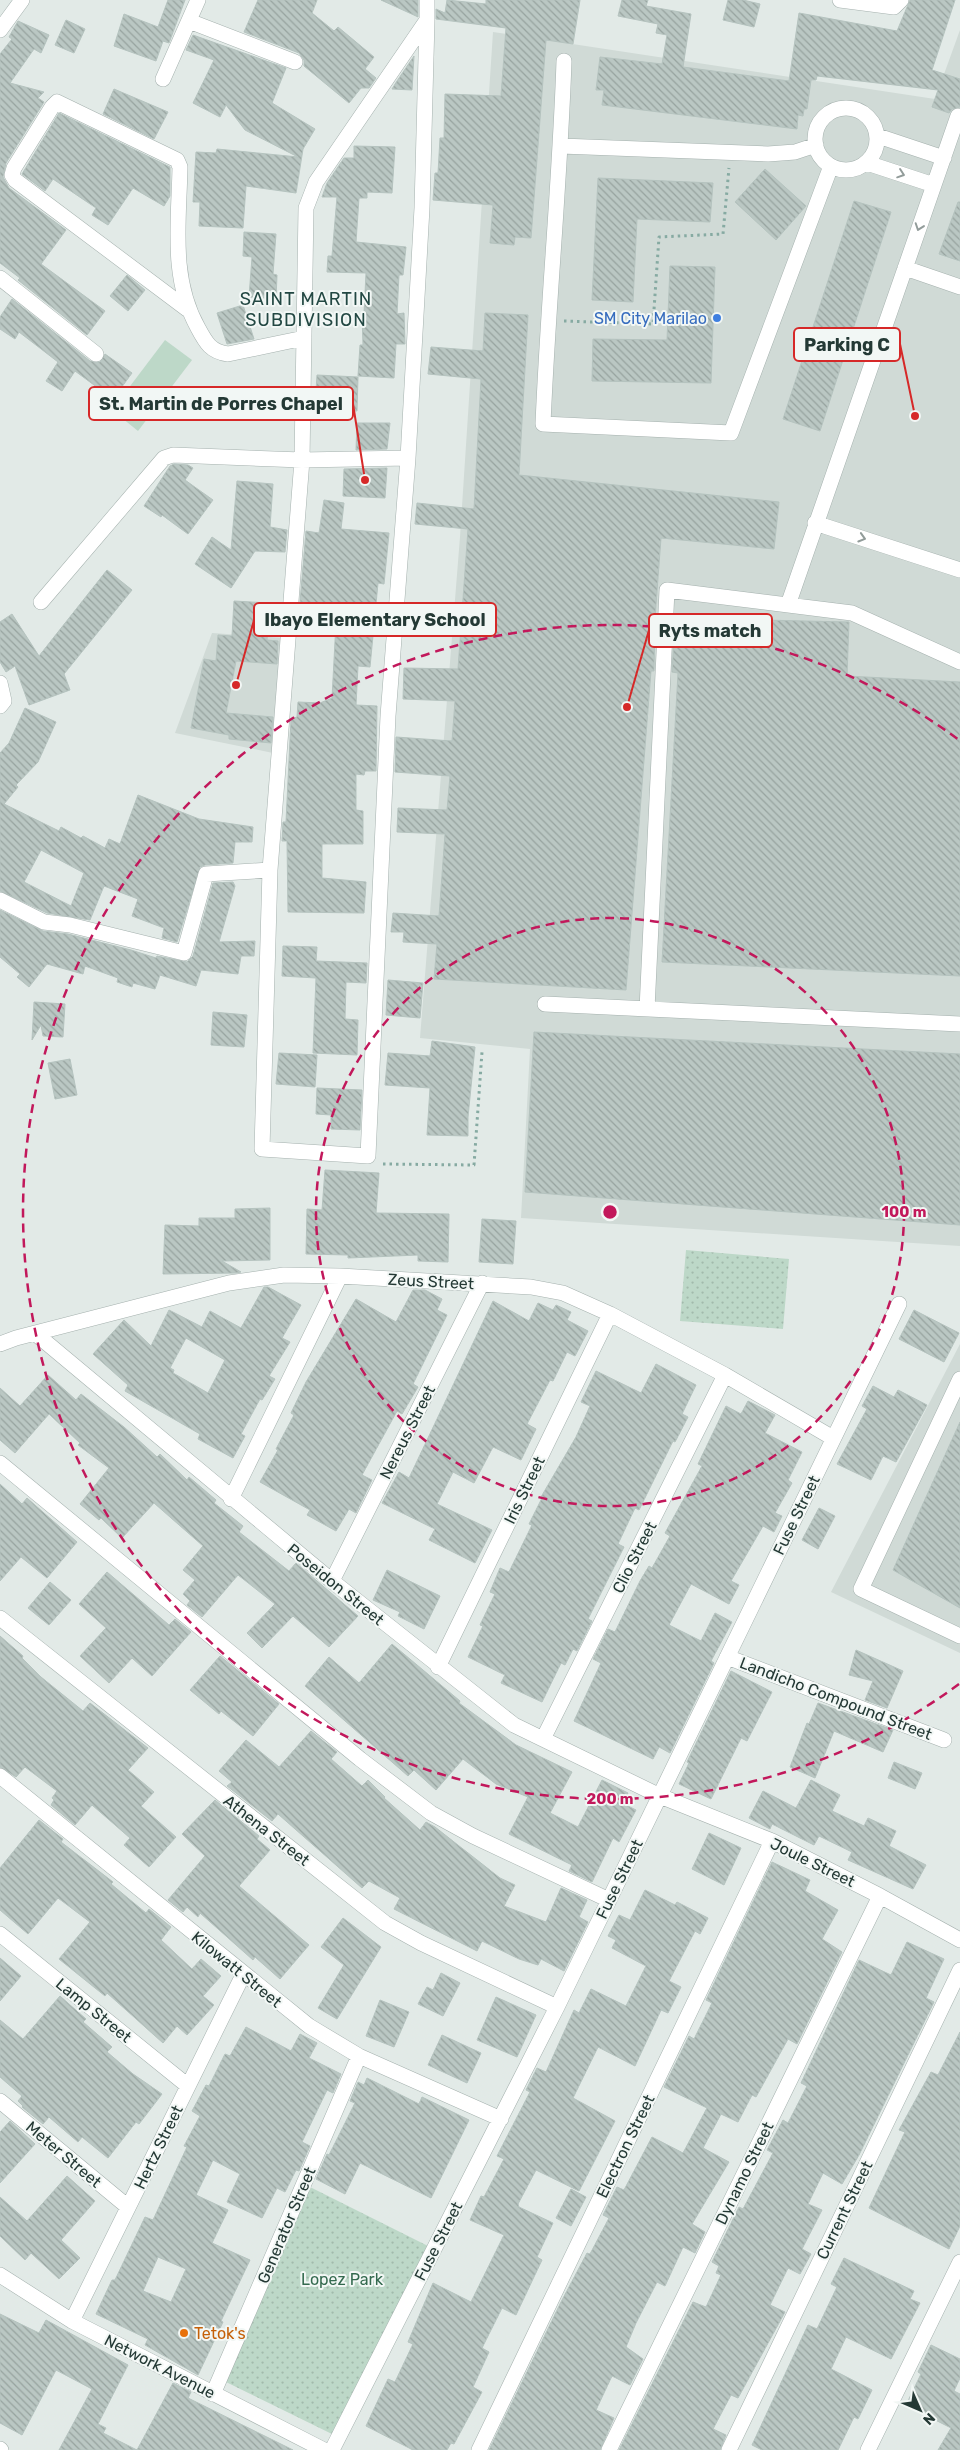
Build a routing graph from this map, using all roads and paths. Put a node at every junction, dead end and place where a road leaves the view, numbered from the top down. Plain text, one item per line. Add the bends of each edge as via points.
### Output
1 (22, 0) edge
2 (198, 0) edge
3 (427, 0) edge
4 (840, 0) edge
5 (901, 0) edge
6 (427, 20) junction
7 (189, 21) junction
8 (0, 30) edge
9 (564, 61) dead end
10 (295, 62) dead end
11 (163, 79) dead end
12 (958, 116) dead end
13 (878, 136) junction
14 (816, 145) junction
15 (561, 146) junction
16 (730, 152) junction
17 (944, 158) junction
18 (867, 163) junction
19 (831, 166) junction
20 (934, 186) junction
21 (905, 268) junction
22 (0, 278) edge
23 (960, 287) edge
24 (187, 309) junction
25 (548, 320) junction
26 (304, 338) junction
27 (96, 354) dead end
28 (408, 458) junction
29 (302, 460) junction
30 (815, 523) junction
31 (960, 570) edge
32 (41, 602) dead end
33 (788, 605) junction
34 (960, 662) edge
35 (1, 686) edge
36 (0, 706) edge
37 (270, 870) junction
38 (0, 900) edge
39 (545, 1004) dead end
40 (647, 1009) junction
41 (960, 1024) edge
42 (482, 1052) dead end
43 (368, 1156) junction
44 (340, 1276) junction
45 (482, 1283) junction
46 (899, 1304) dead end
47 (610, 1314) junction
48 (0, 1331) edge
49 (36, 1334) junction
50 (16, 1338) junction
51 (0, 1344) edge
52 (725, 1375) junction
53 (960, 1379) edge
54 (834, 1438) junction
55 (0, 1463) edge
56 (231, 1498) junction
57 (332, 1581) junction
58 (0, 1618) edge
59 (960, 1636) edge
60 (728, 1657) junction
61 (438, 1666) junction
62 (542, 1739) junction
63 (944, 1740) dead end
64 (0, 1776) edge
65 (660, 1796) junction
66 (772, 1842) junction
67 (880, 1896) junction
68 (609, 1900) junction
69 (0, 1934) edge
70 (960, 1940) edge
71 (960, 1970) edge
72 (244, 1974) junction
73 (557, 2007) junction
74 (359, 2056) junction
75 (188, 2086) junction
76 (0, 2101) edge
77 (501, 2119) junction
78 (128, 2207) junction
79 (960, 2262) edge
80 (0, 2275) edge
81 (72, 2321) junction
82 (213, 2394) junction
83 (324, 2450) edge
84 (332, 2450) edge
85 (479, 2450) edge
86 (609, 2450) edge
87 (729, 2450) edge
88 (868, 2450) edge

1 - 8 street
2 - 7 street
3 - 6 street
4 - 5 street via 894,7
6 - 26 street via 310,194 306,208
6 - 28 street via 422,208
7 - 10 street
7 - 11 street
9 - 15 street
12 - 17 street
13 - 14 street via 862,112 842,108 824,117 815,135
13 - 17 street
13 - 18 street via 877,147
14 - 16 street via 795,152
14 - 19 street via 824,161
15 - 16 street
15 - 25 street
16 - 25 path via 723,234 659,237 653,324
17 - 20 street
18 - 19 street via 850,170
18 -> 20 street
19 - 25 street via 731,433 543,424
20 -> 21 street
21 - 23 street
21 - 30 street
22 - 27 street
24 - 24 street via 15,180 12,175 14,168 57,102 177,160 180,167 178,266
24 - 26 street via 209,347 217,353 228,354
26 - 29 street
28 - 29 street
28 - 43 street via 388,716
29 - 32 street via 182,455 164,458
29 - 37 street
30 -> 31 street
30 - 33 street
33 - 34 street via 852,613
33 - 40 street via 667,590
35 - 36 street via 4,701
37 - 38 street via 206,874 184,953 70,925 44,922
37 - 43 street via 262,1149
39 - 40 street
40 - 41 street
42 - 43 path via 474,1165 378,1164
44 - 45 street, Zeus Street
44 - 49 street, Zeus Street via 284,1275 229,1284
44 - 56 street
45 - 47 street, Zeus Street via 563,1293
45 - 57 street, Nereus Street
46 - 54 street, Fuse Street
47 - 52 street, Zeus Street
47 - 61 street, Iris Street
48 - 50 street
49 - 50 street, Zeus Street
49 - 56 street, Poseidon Street
50 - 51 street, Zeus Street
52 - 54 street, Zeus Street
52 - 62 street, Clio Street
53 - 59 street via 861,1589
54 - 60 street, Fuse Street
55 - 68 street via 360,1759 431,1813 472,1836
56 - 57 street, Poseidon Street
57 - 61 street, Poseidon Street
58 - 73 street, Athena Street via 385,1922 421,1943
60 - 63 street, Landicho Compound Street
60 - 65 street, Fuse Street
61 - 62 street, Poseidon Street via 514,1725
62 - 65 street, Poseidon Street
64 - 72 street, Kilowatt Street
65 - 66 street, Joule Street
65 - 68 street, Fuse Street
66 - 67 street, Joule Street
66 - 85 street, Electron Street
67 - 70 street, Joule Street
67 - 86 street, Dynamo Street
68 - 73 street, Fuse Street
69 - 75 street, Lamp Street
71 - 87 street, Current Street
72 - 74 street, Kilowatt Street via 309,2026
72 - 75 street, Hertz Street
73 - 77 street, Fuse Street
74 - 77 street, Kilowatt Street
74 - 82 street, Generator Street
75 - 78 street, Hertz Street
76 - 78 street, Meter Street
77 - 84 street, Fuse Street
78 - 81 street, Hertz Street
79 - 88 street
80 - 81 street, Network Avenue
81 - 82 street, Network Avenue
82 - 83 street, Network Avenue

